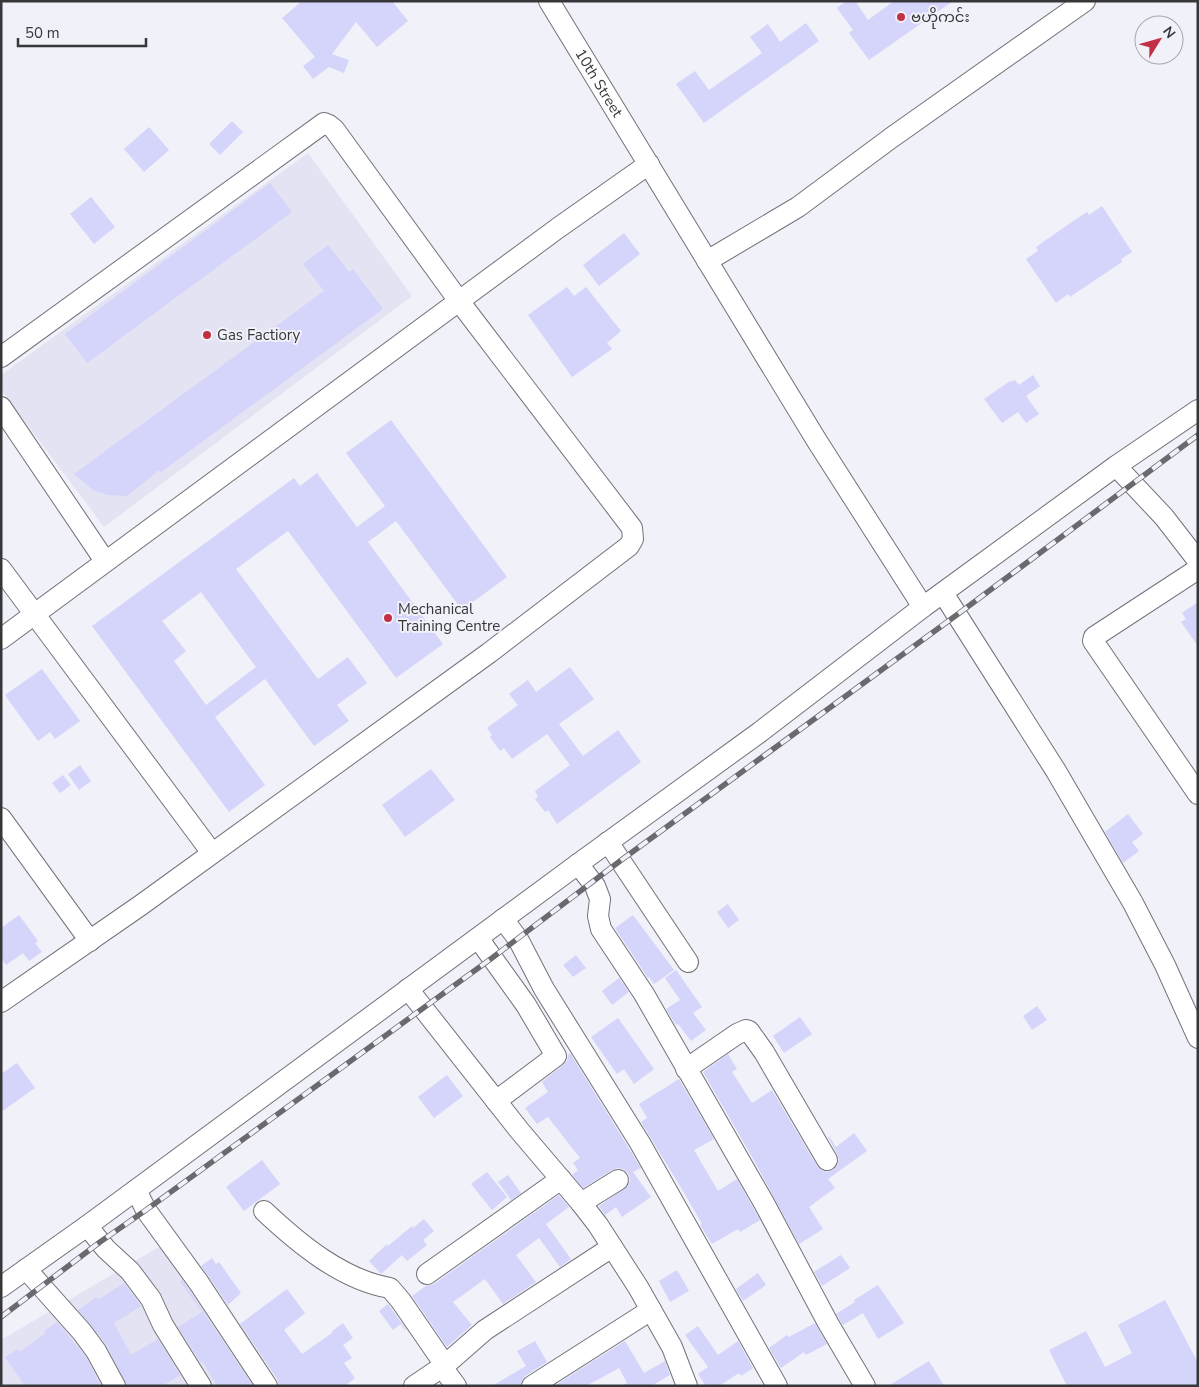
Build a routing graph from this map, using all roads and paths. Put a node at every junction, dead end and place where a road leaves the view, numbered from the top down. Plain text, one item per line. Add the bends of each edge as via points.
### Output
1 (549, 1) edge
2 (1085, 1) edge
3 (650, 164) junction
4 (707, 261) junction
5 (459, 301) junction
6 (1, 357) edge
7 (1, 407) edge
8 (1198, 410) edge
9 (1116, 466) junction
10 (105, 561) junction
11 (1198, 561) edge
12 (1, 569) edge
13 (1198, 569) edge
14 (943, 593) junction
15 (922, 607) junction
16 (35, 614) junction
17 (1, 639) edge
18 (1198, 794) edge
19 (2, 822) edge
20 (608, 842) junction
21 (212, 853) junction
22 (578, 864) junction
23 (504, 918) junction
24 (478, 938) junction
25 (90, 941) junction
26 (688, 962) dead end
27 (408, 989) junction
28 (1, 1002) edge
29 (1198, 1038) edge
30 (578, 1042) junction
31 (556, 1056) junction
32 (686, 1069) junction
33 (496, 1101) junction
34 (827, 1160) dead end
35 (561, 1179) junction
36 (618, 1180) dead end
37 (136, 1190) junction
38 (582, 1203) junction
39 (264, 1211) dead end
40 (87, 1226) junction
41 (612, 1247) junction
42 (26, 1269) junction
43 (427, 1274) dead end
44 (1, 1287) edge
45 (651, 1310) junction
46 (444, 1366) junction
47 (682, 1384) edge
48 (116, 1386) edge
49 (201, 1386) edge
50 (267, 1386) edge
51 (414, 1386) edge
52 (456, 1386) edge
53 (532, 1386) edge
54 (777, 1386) edge
55 (866, 1386) edge

1 - 3 street, 10th Street
2 - 4 street via 798,207
3 - 4 street, 10th Street
3 - 5 street
4 - 15 street, 10th Street
5 - 6 street via 334,129 324,123
5 - 10 street
5 - 21 street via 632,528 631,543 489,653
7 - 10 street
8 - 9 street
9 - 11 street via 1164,517
9 - 14 street
10 - 16 street
12 - 16 street
13 - 18 street via 1094,641
14 - 15 street
14 - 29 street via 1056,771 1133,903
15 - 20 street via 760,732
16 - 17 street
16 - 21 street
19 - 25 street
20 - 22 street
20 - 26 street
21 - 25 street
22 - 23 street
22 - 32 street via 595,886 600,899 598,916 601,929 644,994
23 - 24 street
23 - 30 street
24 - 27 street
24 - 31 street via 526,1005
25 - 28 street
27 - 33 street
27 - 37 street
30 - 31 street
30 - 54 street via 640,1143
31 - 33 street
32 - 34 street via 737,1034 749,1031
32 - 55 street
33 - 35 street
35 - 38 street
35 - 43 street
36 - 38 street
37 - 40 street
37 - 50 street via 146,1210 200,1282
38 - 41 street
39 - 46 street via 310,1252 363,1280 390,1288
40 - 42 street
40 - 49 street via 130,1271 151,1299 163,1326
41 - 45 street
41 - 46 street via 485,1330
42 - 44 street
42 - 48 street via 82,1332
45 - 47 street via 672,1347
45 - 53 street
46 - 51 street
46 - 52 street

